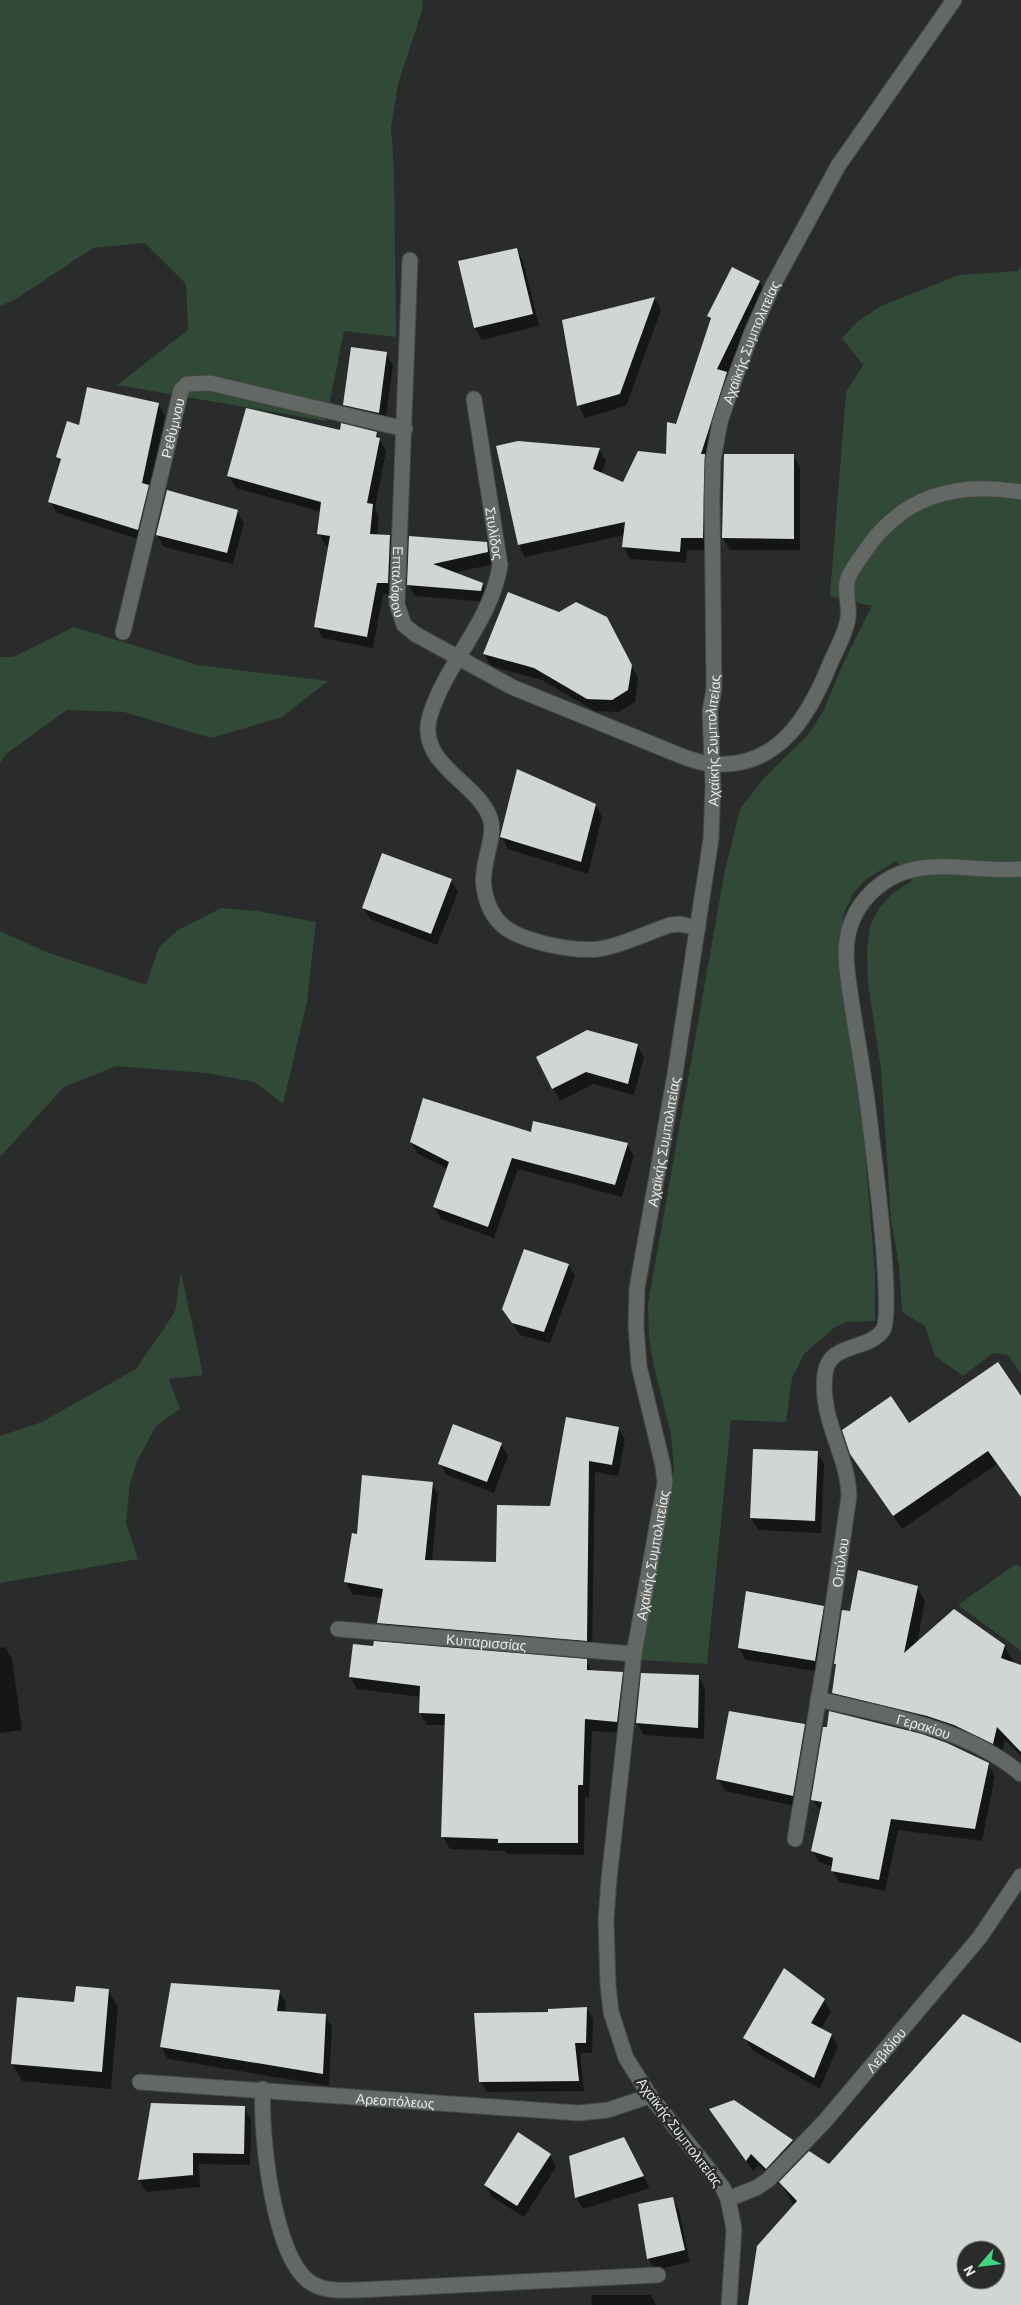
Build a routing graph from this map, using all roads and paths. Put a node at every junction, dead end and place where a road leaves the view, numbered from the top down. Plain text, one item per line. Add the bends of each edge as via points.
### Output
1 (954, 0) edge
2 (410, 260) dead end
3 (474, 399) dead end
4 (405, 429) junction
5 (1021, 492) edge
6 (124, 632) dead end
7 (457, 658) junction
8 (711, 764) junction
9 (1021, 869) edge
10 (698, 928) junction
11 (338, 1629) dead end
12 (634, 1654) junction
13 (818, 1699) junction
14 (1021, 1774) edge
15 (795, 1839) dead end
16 (1021, 1876) edge
17 (140, 2082) dead end
18 (263, 2089) junction
19 (650, 2096) junction
20 (728, 2199) junction
21 (658, 2275) dead end
22 (729, 2305) edge

1 - 8 street, Αχαϊκής Συμπολιτείας via 838,166 804,226 752,332 720,422 713,460 714,689 710,711
2 - 4 street, Επταλόφου
3 - 7 street, Στυλίδος via 500,565 498,580 479,625
4 - 6 street, Ρεθύμνου via 210,383 187,384 181,390
4 - 7 street, Επταλόφου via 397,604 404,625
5 - 8 street, Επταλόφου via 964,489 944,492 904,509 869,545 848,578 848,618 820,689 798,726 777,746 759,756 732,764
7 - 8 street, Επταλόφου via 512,687 684,757
7 - 10 street, Στυλίδος via 434,705 428,731 443,764 478,798 490,818 491,836 485,858 484,887 491,911 501,924 517,936 578,950 612,946 670,925
8 - 10 street, Αχαϊκής Συμπολιτείας via 710,839
9 - 13 street, Οιτύλου via 943,865 909,870 875,889 851,921 847,965 870,1125 886,1287 886,1320 876,1337 836,1354 825,1371 826,1408 847,1474 849,1496
10 - 12 street, Αχαϊκής Συμπολιτείας via 637,1288 639,1366 665,1482
11 - 12 street, Κυπαρισσίας
12 - 19 street, Αχαϊκής Συμπολιτείας via 609,1879 606,1953 611,2012 617,2034 626,2058
13 - 14 street, Γερακίου via 958,1738 994,1755
13 - 15 street, Οιτύλου
16 - 20 street, Λεβιδίου via 980,1937 825,2121 768,2180
17 - 18 street, Αρεοπόλεως
18 - 19 street, Αρεοπόλεως via 578,2113 608,2110
18 - 21 street via 266,2157 285,2245 301,2275 316,2286 330,2290 358,2290
19 - 20 street, Αχαϊκής Συμπολιτείας via 723,2188
20 - 22 street, Αχαϊκής Συμπολιτείας via 734,2229

